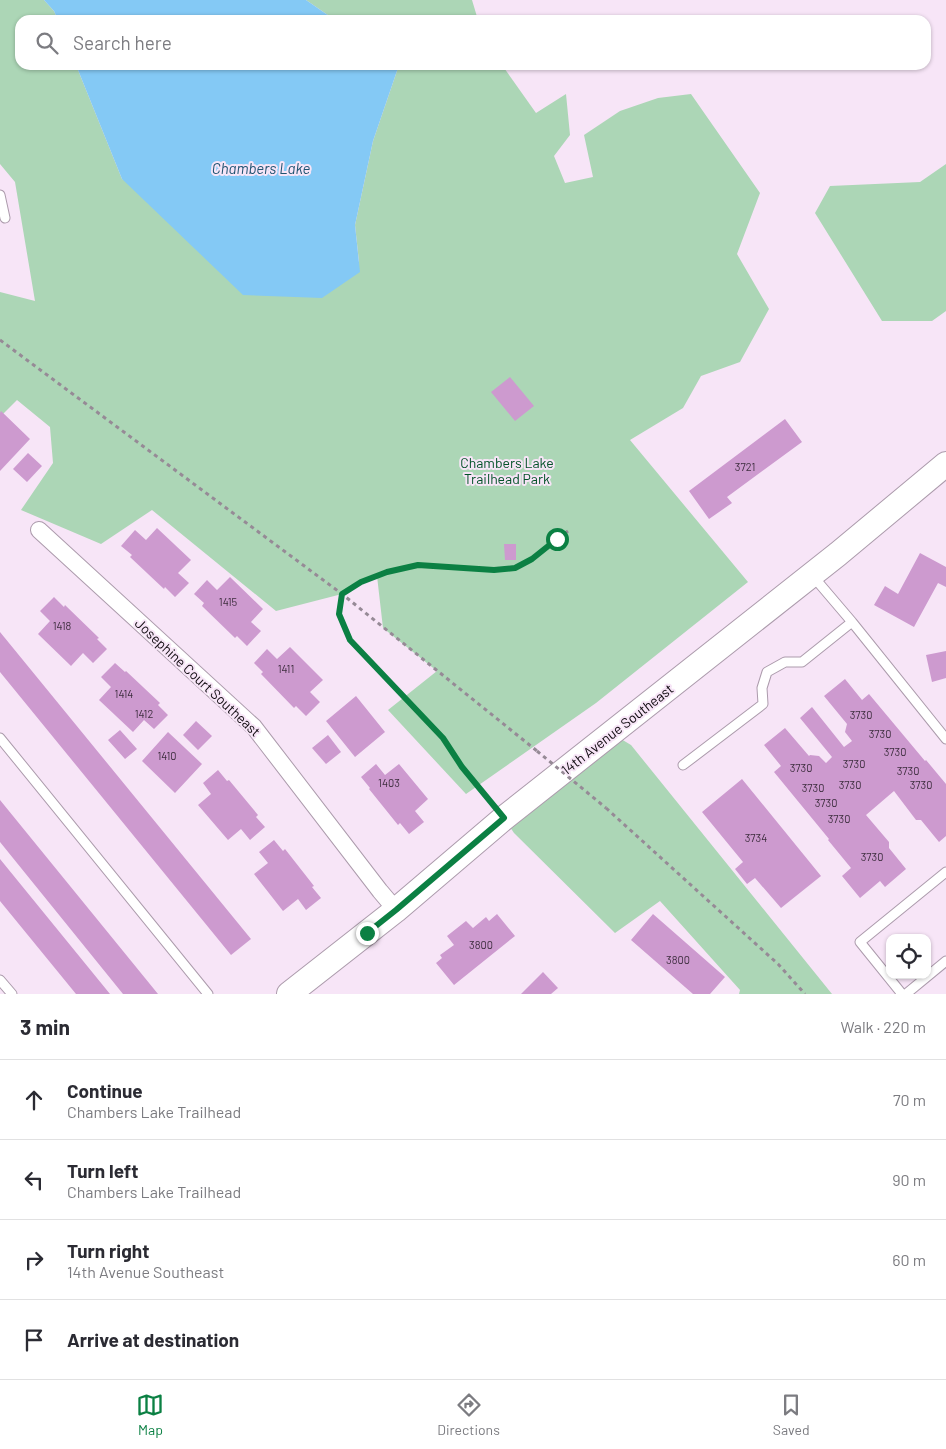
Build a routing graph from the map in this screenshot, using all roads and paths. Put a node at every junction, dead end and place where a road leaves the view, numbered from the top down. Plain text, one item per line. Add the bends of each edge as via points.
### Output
1 (0, 196) edge
2 (5, 218) dead end
3 (0, 340) edge
4 (946, 464) edge
5 (39, 530) dead end
6 (568, 531) dead end
7 (812, 575) junction
8 (342, 594) junction
9 (852, 622) junction
10 (0, 738) edge
11 (946, 738) edge
12 (683, 765) dead end
13 (504, 818) junction
14 (946, 872) edge
15 (396, 910) junction
16 (946, 962) edge
17 (0, 980) edge
18 (12, 994) edge
19 (208, 994) edge
20 (289, 994) edge
21 (805, 994) edge
22 (904, 994) edge

1 - 2 lane
3 - 8 path
4 - 7 street, 14th Avenue Southeast
5 - 15 street, Josephine Court Southeast via 254,727
6 - 8 path via 515,568 494,570 418,565 387,572
7 - 9 lane
7 - 13 street, 14th Avenue Southeast
8 - 13 path via 339,614 350,640 443,738
8 - 21 path, bridge via 606,808 778,964
9 - 11 lane
9 - 12 lane via 802,662 784,662 767,672 762,688 763,704
10 - 19 lane
13 - 15 street, 14th Avenue Southeast
14 - 22 lane via 860,942
15 - 20 street, 14th Avenue Southeast
16 - 22 lane
17 - 18 lane

